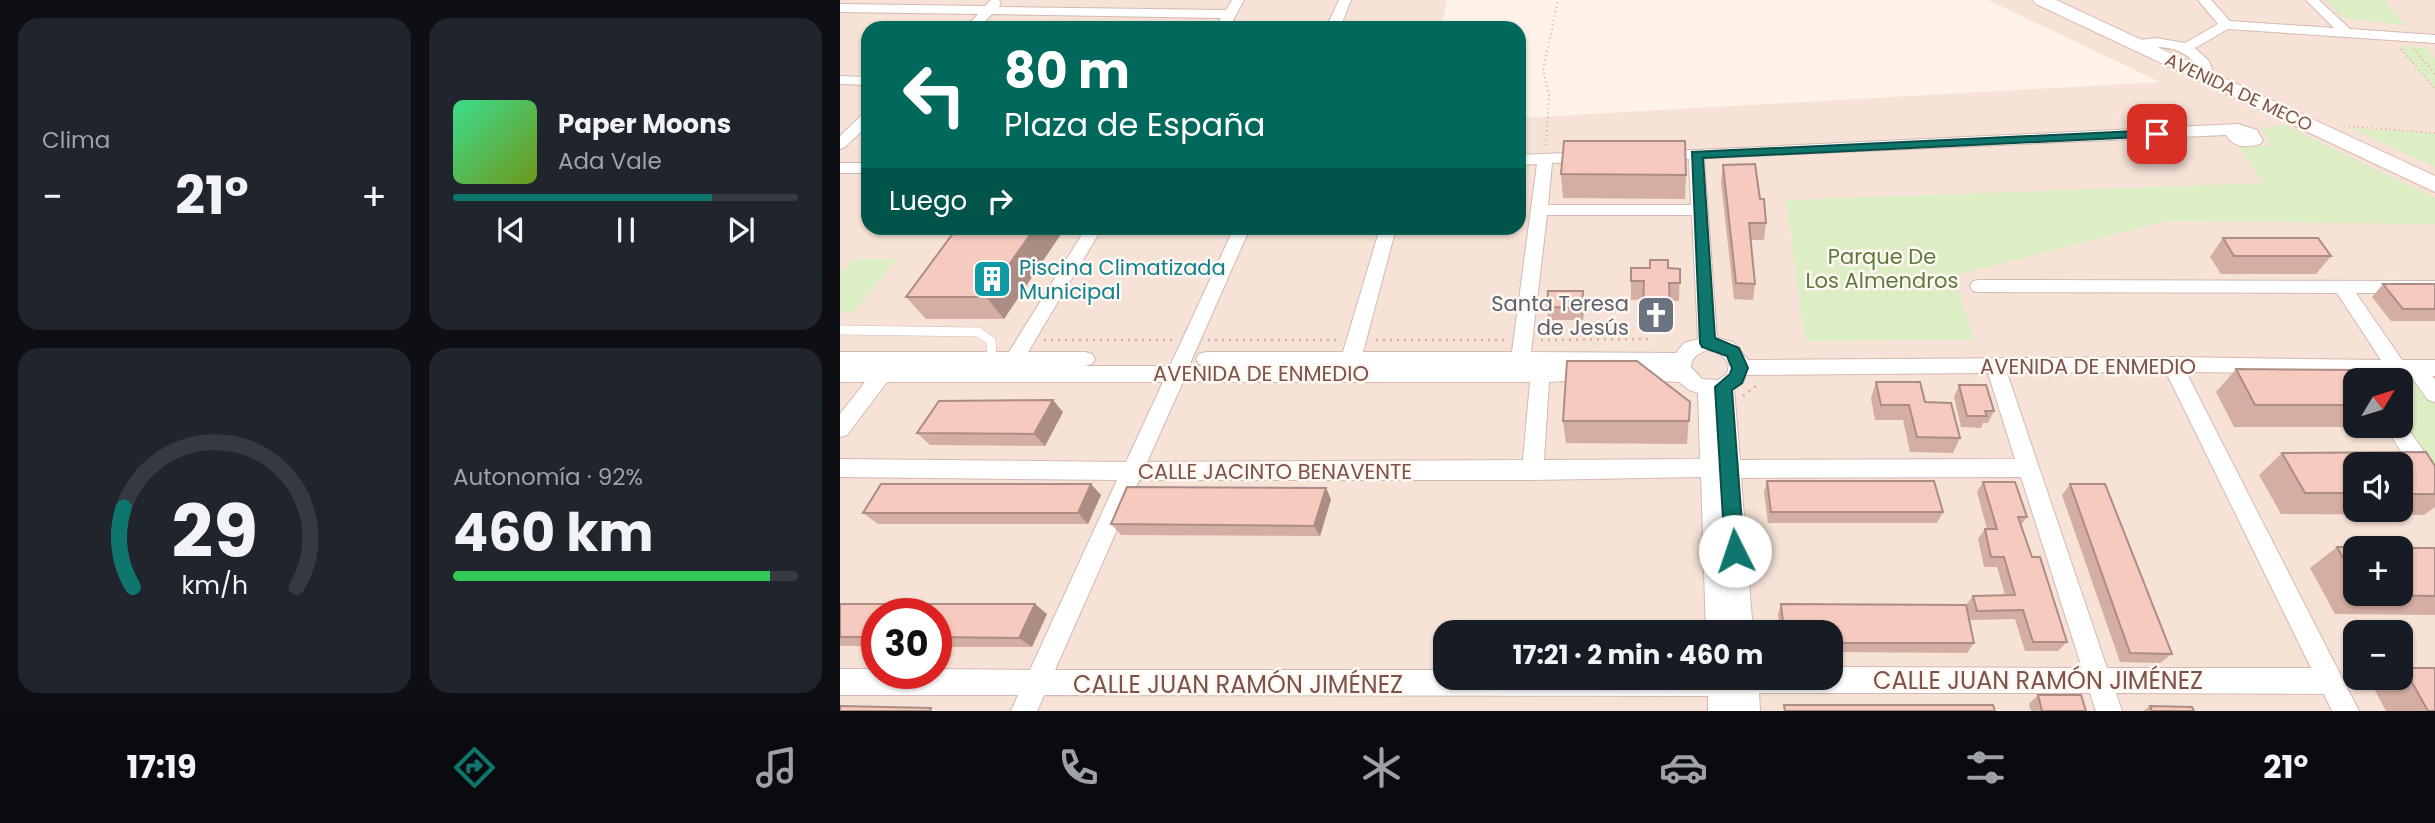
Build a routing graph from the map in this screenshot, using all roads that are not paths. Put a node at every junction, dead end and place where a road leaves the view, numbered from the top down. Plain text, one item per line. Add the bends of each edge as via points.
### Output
1 (1238, 0) edge
2 (1345, 0) edge
3 (2042, 0) edge
4 (2204, 0) edge
5 (2312, 0) edge
6 (994, 5) edge
7 (840, 8) edge
8 (1230, 14) junction
9 (979, 21) edge
10 (1226, 21) edge
11 (1336, 21) edge
12 (2226, 25) junction
13 (2346, 33) junction
14 (2435, 39) edge
15 (2137, 44) junction
16 (2186, 48) junction
17 (2200, 74) junction
18 (840, 80) edge
19 (861, 81) edge
20 (861, 124) edge
21 (2235, 130) dead end
22 (840, 144) edge
23 (1696, 154) junction
24 (1642, 156) edge
25 (1600, 157) edge
26 (1545, 159) junction
27 (1526, 160) edge
28 (861, 168) edge
29 (840, 169) edge
30 (2435, 185) edge
31 (1698, 210) junction
32 (1540, 211) junction
33 (1090, 235) edge
34 (1239, 235) edge
35 (1386, 235) edge
36 (1979, 285) dead end
37 (2342, 287) junction
38 (2435, 287) edge
39 (840, 330) edge
40 (1708, 343) junction
41 (840, 359) edge
42 (992, 359) junction
43 (1014, 359) junction
44 (1351, 359) junction
45 (1521, 359) junction
46 (2172, 364) junction
47 (1179, 366) junction
48 (1995, 366) junction
49 (1682, 367) junction
50 (1740, 368) junction
51 (2416, 368) edge
52 (2343, 372) edge
53 (882, 373) junction
54 (840, 374) edge
55 (1540, 375) junction
56 (1724, 391) junction
57 (2435, 394) edge
58 (840, 429) edge
59 (2403, 438) edge
60 (840, 468) edge
61 (2028, 468) junction
62 (1719, 469) junction
63 (1132, 471) junction
64 (1533, 471) junction
65 (2435, 485) edge
66 (1718, 620) edge
67 (1739, 620) edge
68 (1843, 680) edge
69 (2099, 680) junction
70 (2331, 681) junction
71 (840, 682) edge
72 (1433, 682) edge
73 (1037, 684) junction
74 (1728, 690) edge
75 (1737, 690) edge
76 (1024, 711) edge
77 (1721, 711) edge
78 (1747, 711) edge
79 (2109, 711) edge
80 (2346, 711) edge

1 - 8 street
2 - 11 street
3 - 15 street, AVENIDA DE MECO
4 - 12 street
5 - 13 street
6 - 7 street
6 - 8 street
6 - 9 street
8 - 10 street
12 - 13 street
12 - 16 street
13 - 14 street
15 - 16 street via 2164,41
15 - 17 street, AVENIDA DE MECO
16 - 17 street via 2204,64
17 - 30 street, AVENIDA DE MECO
18 - 19 street
20 - 22 street
21 - 23 street
23 - 24 street
23 - 31 street
25 - 26 street
26 - 27 street
26 - 32 street
28 - 29 street
31 - 32 street
31 - 40 street
32 - 45 street
33 - 43 street
34 - 47 street
35 - 44 street
36 - 37 street
37 - 38 street
37 - 51 street
39 - 42 lane via 978,332 991,341
40 - 49 street via 1691,348
40 - 50 street via 1733,352
41 - 42 street, AVENIDA DE ENMEDIO
42 - 43 street, AVENIDA DE ENMEDIO
43 - 47 street, AVENIDA DE ENMEDIO
44 - 45 street, AVENIDA DE ENMEDIO
44 - 47 street, AVENIDA DE ENMEDIO
45 - 49 street, AVENIDA DE ENMEDIO
46 - 48 street, AVENIDA DE ENMEDIO
46 - 52 street, AVENIDA DE ENMEDIO
46 - 70 street
47 - 53 street, AVENIDA DE ENMEDIO
47 - 55 street, AVENIDA DE ENMEDIO
47 - 63 street
48 - 50 street, AVENIDA DE ENMEDIO
48 - 61 street
49 - 55 street, AVENIDA DE ENMEDIO
49 - 56 street via 1693,384
50 - 56 street
51 - 57 street
53 - 54 street, AVENIDA DE ENMEDIO
53 - 58 street
55 - 64 street
56 - 62 street
59 - 65 street
60 - 63 street, CALLE JACINTO BENAVENTE
61 - 62 street, CALLE JACINTO BENAVENTE
61 - 69 street
62 - 64 street, CALLE JACINTO BENAVENTE
62 - 66 street
62 - 67 street
63 - 64 street, CALLE JACINTO BENAVENTE
63 - 73 street
68 - 69 street, CALLE JUAN RAMÓN JIMÉNEZ
69 - 70 street, CALLE JUAN RAMÓN JIMÉNEZ
69 - 79 street
70 - 80 street
71 - 73 street, CALLE JUAN RAMÓN JIMÉNEZ
72 - 73 street, CALLE JUAN RAMÓN JIMÉNEZ
73 - 76 street
74 - 77 street
75 - 78 street

